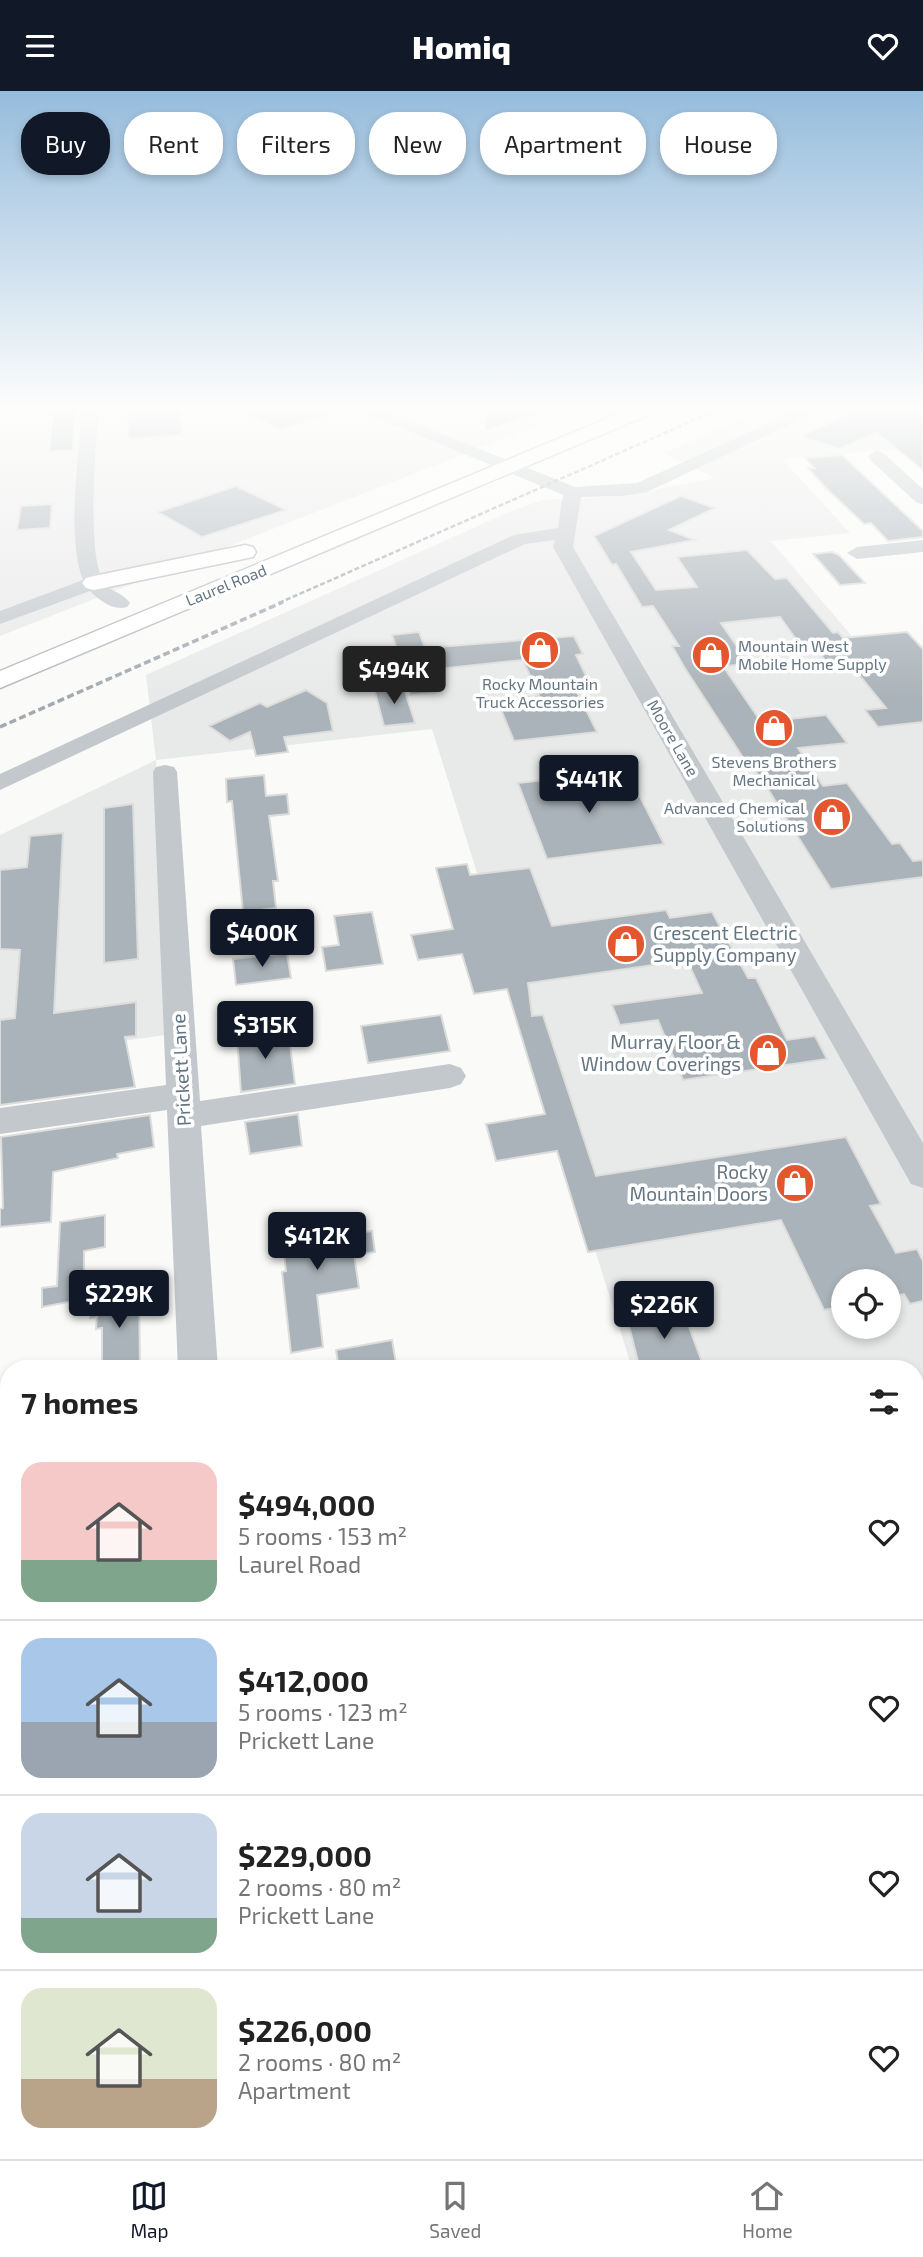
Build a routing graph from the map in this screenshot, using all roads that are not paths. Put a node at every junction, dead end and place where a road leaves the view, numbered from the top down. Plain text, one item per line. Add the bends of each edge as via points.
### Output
1 (86, 506) edge
2 (402, 506) edge
3 (574, 506) edge
4 (565, 533) junction
5 (270, 542) dead end
6 (923, 546) edge
7 (245, 552) junction
8 (857, 553) dead end
9 (94, 583) junction
10 (231, 583) junction
11 (120, 603) junction
12 (96, 613) dead end
13 (3, 615) edge
14 (70, 650) junction
15 (0, 680) edge
16 (166, 772) dead end
17 (0, 783) edge
18 (450, 1076) dead end
19 (183, 1106) junction
20 (0, 1121) edge
21 (923, 1174) edge
22 (197, 1360) edge

1 - 9 street via 85,546
2 - 10 main road, Laurel Road
3 - 4 street, Moore Lane
4 - 17 street via 521,539
4 - 21 street, Moore Lane via 563,547
5 - 7 main road, Laurel Road
6 - 8 street
7 - 9 main road
7 - 11 main road, Laurel Road
9 - 11 street
9 - 13 street
10 - 11 main road via 162,603
10 - 14 main road, Laurel Road
11 - 12 main road, Laurel Road
11 - 14 main road via 123,617
14 - 15 main road, Laurel Road
16 - 19 street, Prickett Lane
18 - 19 street
19 - 20 street
19 - 22 street, Prickett Lane

